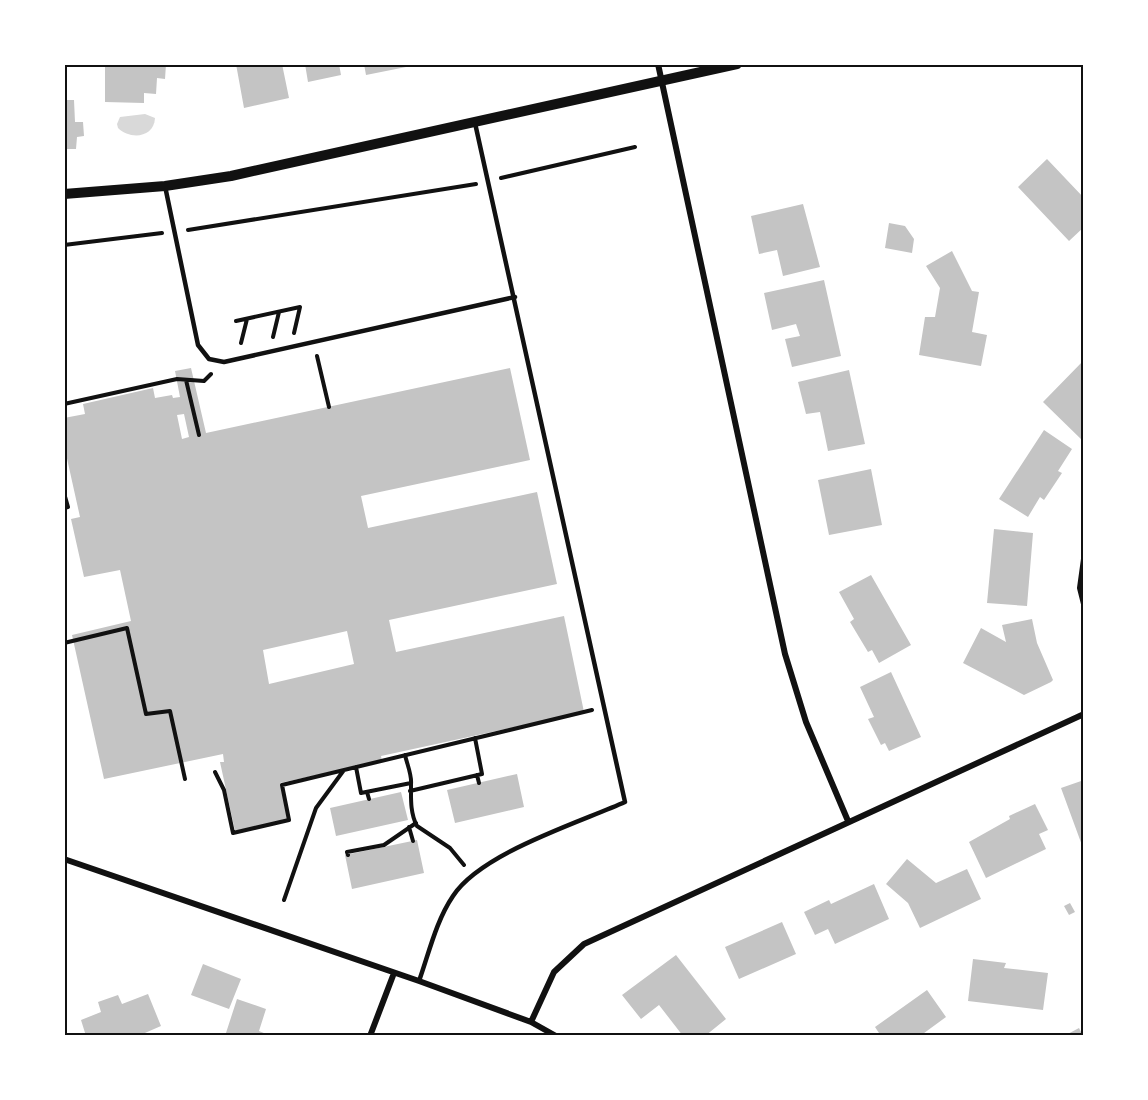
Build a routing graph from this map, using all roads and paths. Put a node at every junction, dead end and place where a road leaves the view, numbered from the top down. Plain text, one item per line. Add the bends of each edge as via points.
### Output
1 (658, 64) edge
2 (737, 64) edge
3 (661, 81) junction
4 (475, 123) junction
5 (635, 147) dead end
6 (489, 181) junction
7 (165, 186) junction
8 (64, 194) edge
9 (175, 232) junction
10 (64, 245) edge
11 (515, 297) junction
12 (279, 312) junction
13 (236, 321) dead end
14 (313, 341) junction
15 (287, 347) junction
16 (265, 353) junction
17 (186, 380) junction
18 (204, 381) dead end
19 (64, 404) edge
20 (329, 407) dead end
21 (199, 435) dead end
22 (64, 493) edge
23 (64, 508) edge
24 (1083, 559) edge
25 (1083, 604) edge
26 (64, 643) edge
27 (605, 706) junction
28 (1083, 714) edge
29 (475, 738) junction
30 (405, 755) junction
31 (356, 767) junction
32 (345, 770) junction
33 (215, 772) dead end
34 (477, 775) junction
35 (185, 779) dead end
36 (411, 783) junction
37 (479, 783) dead end
38 (410, 791) junction
39 (367, 792) junction
40 (369, 800) dead end
41 (848, 821) junction
42 (416, 823) junction
43 (409, 827) junction
44 (412, 841) dead end
45 (348, 855) dead end
46 (64, 859) edge
47 (471, 875) junction
48 (284, 900) dead end
49 (394, 973) junction
50 (418, 981) junction
51 (531, 1022) junction
52 (370, 1035) edge
53 (556, 1035) edge

1 - 3 street
2 - 3 street
3 - 4 street
3 - 41 street via 786,654 806,722
4 - 6 lane
4 - 7 street via 231,176
5 - 6 path
6 - 9 path
6 - 11 lane
7 - 8 street
7 - 9 lane
9 - 10 path
9 - 16 lane via 198,345 209,359 224,362
11 - 14 lane
11 - 27 lane
12 - 13 path
12 - 15 path via 300,307
12 - 16 path via 274,337
14 - 15 lane
14 - 20 path
15 - 16 lane
17 - 18 path
17 - 19 path
17 - 21 path
22 - 23 path via 68,507
24 - 25 street
26 - 35 path via 127,628 146,714 170,711
27 - 29 path
27 - 47 lane via 626,802 519,848
28 - 41 street
29 - 30 path
29 - 34 path via 482,774
30 - 31 path
30 - 36 path
31 - 32 path
31 - 39 path via 361,793
32 - 33 path via 282,785 289,820 233,833 224,790
32 - 48 path via 316,808
34 - 37 path
34 - 38 path
36 - 38 path
36 - 39 path
38 - 42 path
39 - 40 path
41 - 51 street via 584,944 554,972
42 - 43 path
42 - 47 path via 450,848
43 - 44 path
43 - 45 path via 384,845 347,852
46 - 49 street
47 - 50 lane via 442,914
49 - 50 street
49 - 52 street
50 - 51 street
51 - 53 street

